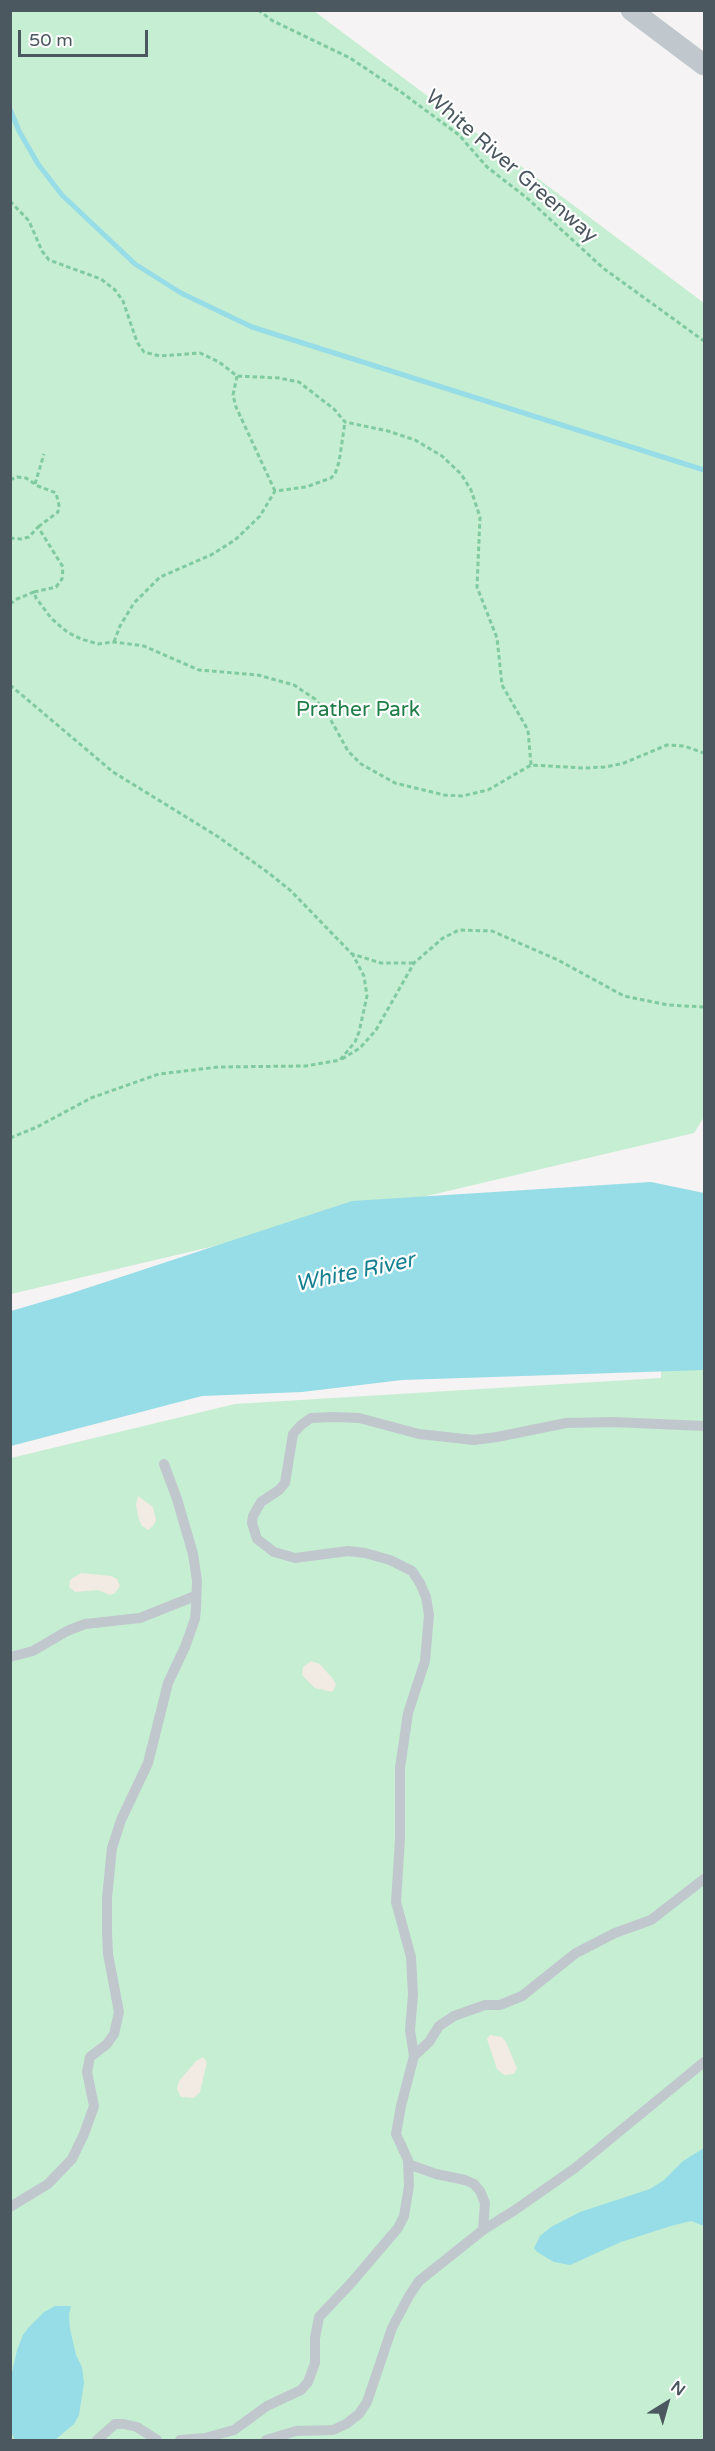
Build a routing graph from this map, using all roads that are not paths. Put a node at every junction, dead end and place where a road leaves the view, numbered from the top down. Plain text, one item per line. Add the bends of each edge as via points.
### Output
1 (631, 10) edge
2 (705, 65) edge
3 (705, 1426) edge
4 (164, 1464) dead end
5 (195, 1596) junction
6 (10, 1657) edge
7 (705, 1879) edge
8 (414, 2056) junction
9 (705, 2062) edge
10 (408, 2164) junction
11 (10, 2207) edge
12 (483, 2230) junction
13 (97, 2440) edge
14 (156, 2440) edge
15 (180, 2440) edge
16 (266, 2440) edge

1 - 2 street
3 - 8 lane via 567,1423 474,1440 419,1434 359,1418 311,1418 293,1434 285,1483 261,1502 253,1516 257,1539 274,1552 295,1558 348,1551 377,1556 412,1571 426,1598 429,1615 425,1661 408,1713 400,1768 396,1902 411,1957 410,2030
4 - 5 lane via 193,1554
5 - 6 lane via 140,1618 85,1624 33,1652
5 - 11 lane via 195,1619 168,1683 148,1763 112,1848 107,1932 118,2012 114,2034 90,2057 87,2072 94,2106 91,2117 64,2169 48,2184
7 - 8 lane via 651,1920 576,1953 522,1996 454,2016 439,2026
8 - 10 lane via 396,2134
9 - 12 lane via 575,2168
10 - 12 lane via 474,2184 485,2203
10 - 15 lane via 404,2216 398,2228 319,2317 315,2363 308,2382 234,2430
12 - 16 lane via 419,2281 385,2344 367,2402 358,2414 333,2430 296,2431
13 - 14 lane via 115,2424 124,2424 138,2427

